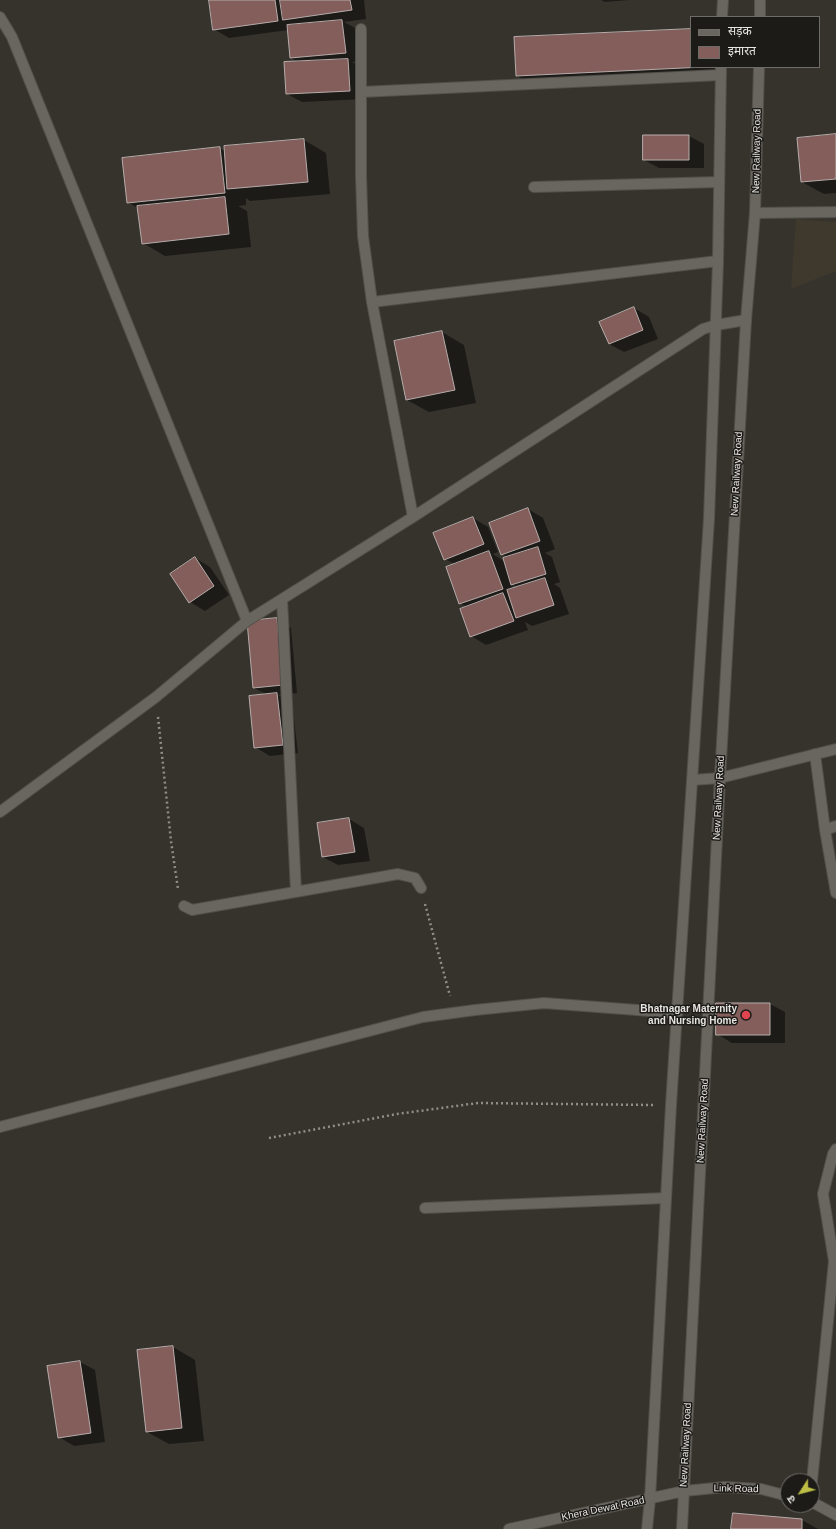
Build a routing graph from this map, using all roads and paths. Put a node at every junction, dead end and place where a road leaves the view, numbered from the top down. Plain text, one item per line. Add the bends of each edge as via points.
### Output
1 (723, 0) edge
2 (760, 0) edge
3 (722, 16) edge
4 (760, 16) edge
5 (0, 17) edge
6 (361, 29) dead end
7 (758, 68) edge
8 (721, 71) edge
9 (361, 92) junction
10 (719, 182) junction
11 (534, 187) dead end
12 (836, 212) edge
13 (755, 213) junction
14 (718, 261) junction
15 (372, 302) junction
16 (746, 320) junction
17 (716, 325) junction
18 (413, 517) junction
19 (282, 599) junction
20 (247, 621) junction
21 (156, 697) junction
22 (836, 749) edge
23 (815, 754) junction
24 (720, 778) junction
25 (692, 780) junction
26 (0, 812) edge
27 (836, 826) edge
28 (825, 830) junction
29 (421, 888) joint
30 (296, 892) junction
31 (836, 893) edge
32 (184, 906) joint
33 (454, 1013) junction
34 (677, 1013) junction
35 (671, 1105) junction
36 (0, 1127) edge
37 (268, 1138) dead end
38 (836, 1149) edge
39 (666, 1198) junction
40 (425, 1208) dead end
41 (835, 1260) edge
42 (813, 1473) edge
43 (684, 1491) junction
44 (780, 1494) edge
45 (650, 1499) junction
46 (820, 1506) edge
47 (836, 1515) edge
48 (509, 1529) edge
49 (647, 1529) edge
50 (682, 1529) edge

1 - 3 street
2 - 4 street
5 - 20 street via 12,37
6 - 9 street
7 - 13 street, New Railway Road
8 - 9 street
8 - 10 street
9 - 15 street via 363,236
10 - 11 street
10 - 14 street
12 - 13 street
13 - 16 street, New Railway Road
14 - 15 street
14 - 17 street
15 - 18 street
16 - 17 street
16 - 24 street, New Railway Road
17 - 18 street via 703,329
17 - 25 street via 709,519
18 - 19 street
19 - 20 street
19 - 30 street
20 - 21 street
21 - 26 street
21 - 32 path via 171,842 179,894
22 - 23 street
23 - 24 street
23 - 28 street
24 - 25 street
24 - 43 street, New Railway Road
25 - 34 street
27 - 28 street
28 - 31 street
29 - 30 street via 415,878 398,874
29 - 33 path
30 - 32 street via 192,910
33 - 34 street via 544,1003
33 - 36 street via 423,1017
34 - 35 street
35 - 37 path via 478,1103 397,1114
35 - 39 street
38 - 41 street via 823,1194
39 - 40 street
39 - 45 street
41 - 42 street
43 - 44 street, Link Road via 725,1487 761,1489
43 - 45 street, Link Road
43 - 50 street, New Railway Road
45 - 48 street, Khera Dewat Road
45 - 49 street
46 - 47 street

